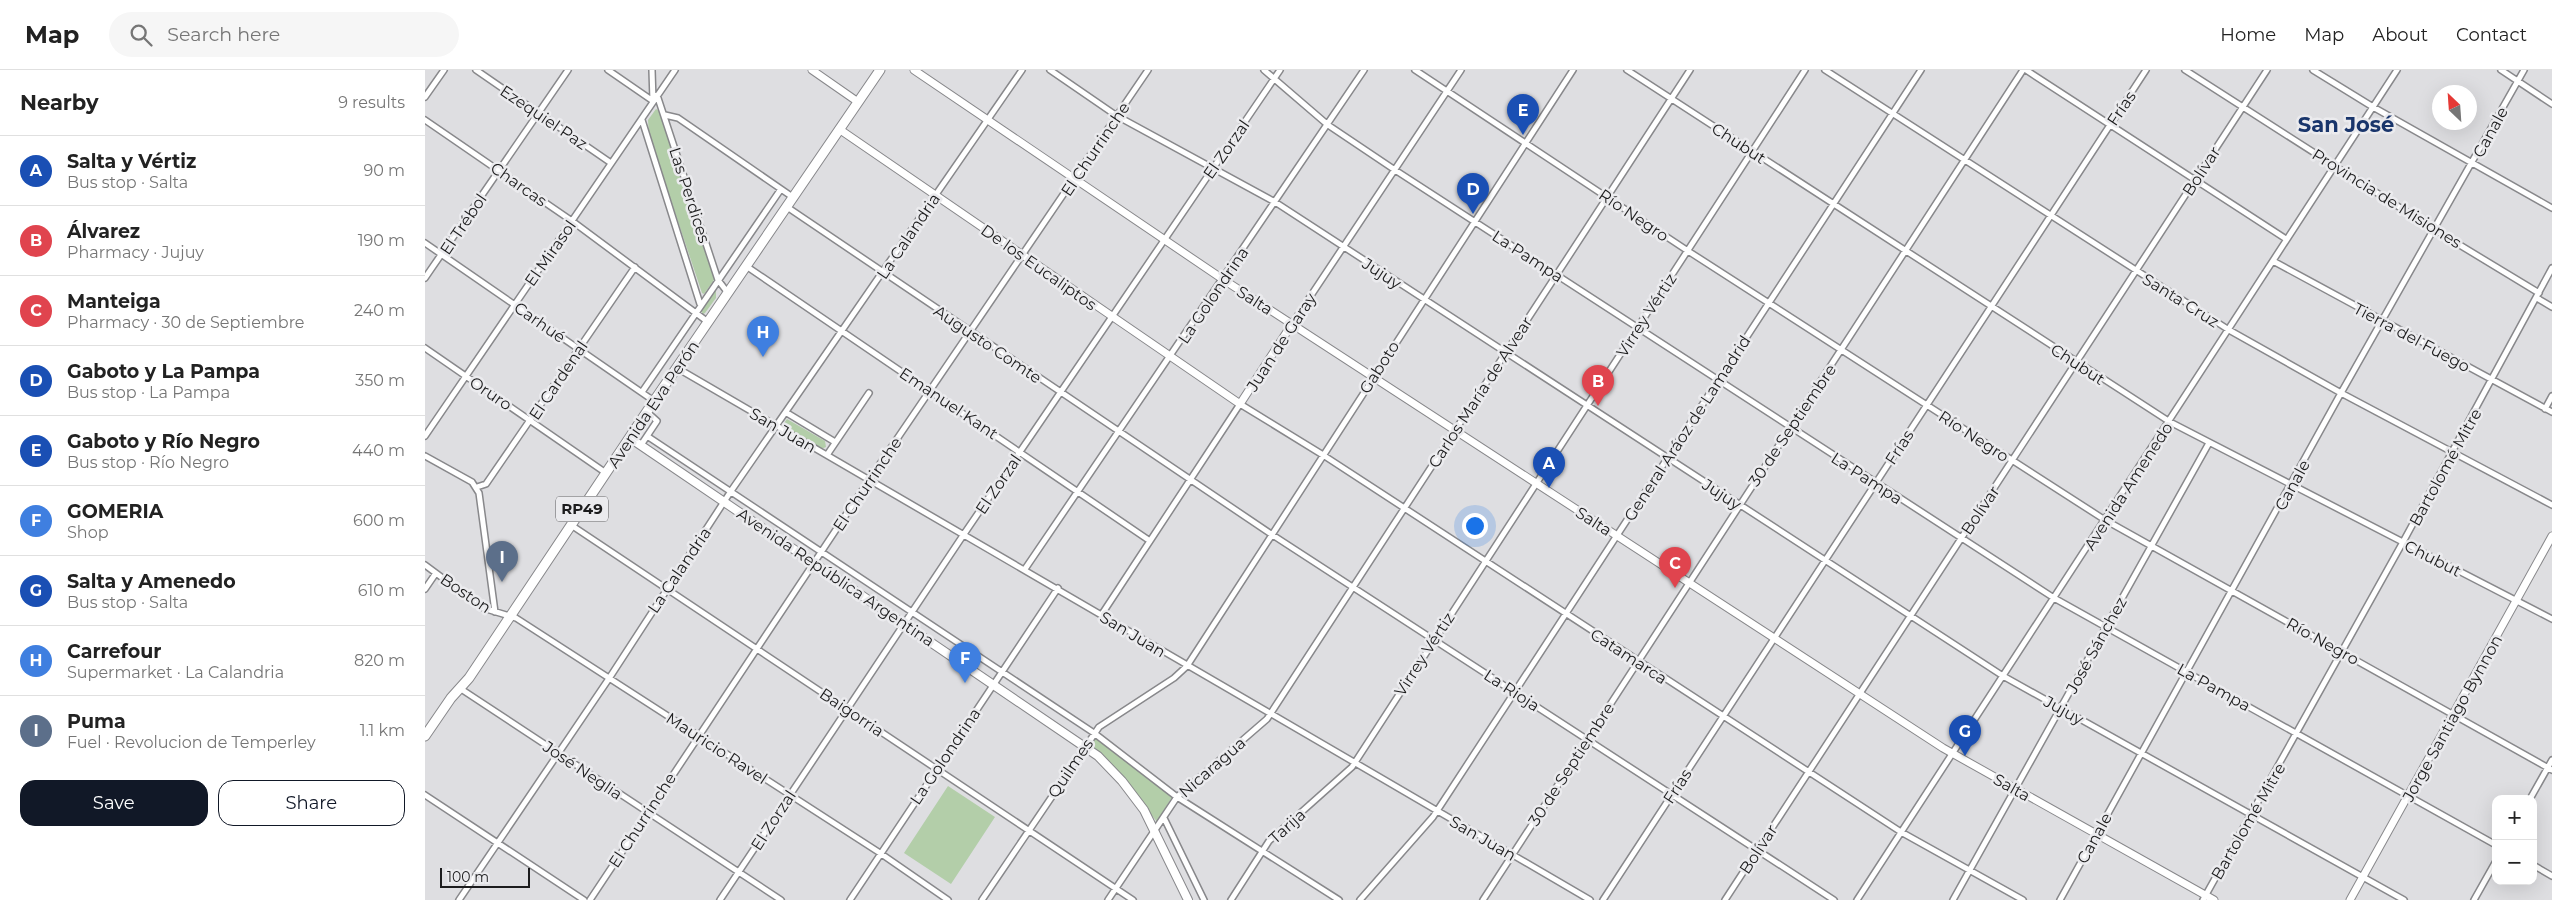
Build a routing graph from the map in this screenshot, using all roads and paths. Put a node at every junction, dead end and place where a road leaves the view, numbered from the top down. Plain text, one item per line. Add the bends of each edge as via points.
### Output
1 (444, 70) edge
2 (476, 70) edge
3 (568, 70) edge
4 (608, 70) edge
5 (652, 70) edge
6 (675, 70) edge
7 (811, 70) edge
8 (880, 70) edge
9 (914, 70) edge
10 (1021, 70) edge
11 (1050, 70) edge
12 (1149, 70) edge
13 (1265, 70) edge
14 (1280, 70) edge
15 (1364, 70) edge
16 (1415, 70) edge
17 (1461, 70) edge
18 (1573, 70) edge
19 (1627, 70) edge
20 (1690, 70) edge
21 (1805, 70) edge
22 (1825, 70) edge
23 (1921, 70) edge
24 (2024, 70) edge
25 (2146, 70) edge
26 (2185, 70) edge
27 (2267, 70) edge
28 (2313, 70) edge
29 (2397, 70) edge
30 (2501, 70) edge
31 (2524, 70) edge
32 (1274, 79) junction
33 (2518, 81) junction
34 (1447, 91) junction
35 (657, 96) junction
36 (425, 97) edge
37 (1671, 98) junction
38 (653, 101) junction
39 (858, 102) junction
40 (2552, 104) edge
41 (2243, 107) junction
42 (2373, 107) junction
43 (538, 113) junction
44 (1892, 114) junction
45 (665, 115) junction
46 (1117, 116) junction
47 (988, 119) junction
48 (425, 120) edge
49 (642, 120) junction
50 (2110, 124) junction
51 (1328, 125) junction
52 (839, 130) junction
53 (1526, 143) junction
54 (1753, 152) junction
55 (1965, 159) junction
56 (611, 163) junction
57 (2472, 164) junction
58 (2334, 165) junction
59 (1213, 168) junction
60 (499, 170) junction
61 (1395, 170) junction
62 (1075, 178) junction
63 (2196, 180) junction
64 (781, 189) junction
65 (936, 196) junction
66 (1607, 197) junction
67 (793, 198) junction
68 (1275, 202) junction
69 (1832, 205) junction
70 (787, 207) junction
71 (2552, 208) edge
72 (2050, 216) junction
73 (572, 221) junction
74 (1474, 222) junction
75 (2435, 230) junction
76 (1164, 239) junction
77 (2286, 239) junction
78 (425, 243) edge
79 (1344, 248) junction
80 (1688, 251) junction
81 (1905, 251) junction
82 (442, 254) junction
83 (1023, 256) junction
84 (2273, 261) junction
85 (746, 266) junction
86 (635, 267) junction
87 (2552, 268) edge
88 (2137, 271) junction
89 (884, 272) junction
90 (1556, 275) junction
91 (425, 278) edge
92 (718, 280) junction
93 (1224, 280) junction
94 (728, 293) junction
95 (2538, 295) junction
96 (1424, 300) junction
97 (1769, 302) junction
98 (515, 304) junction
99 (700, 304) junction
100 (1991, 307) junction
101 (2552, 307) edge
102 (696, 312) junction
103 (1112, 317) junction
104 (708, 322) junction
105 (2383, 322) junction
106 (1292, 324) junction
107 (1637, 328) junction
108 (2229, 330) junction
109 (970, 331) junction
110 (843, 332) junction
111 (425, 348) edge
112 (579, 349) junction
113 (1842, 350) junction
114 (1506, 352) junction
115 (1171, 357) junction
116 (2076, 363) junction
117 (677, 368) junction
118 (465, 376) junction
119 (1373, 377) junction
120 (1718, 381) junction
121 (2492, 381) junction
122 (931, 391) junction
123 (642, 392) junction
124 (1060, 392) junction
125 (869, 393) dead end
126 (2341, 393) junction
127 (2552, 396) edge
128 (654, 401) junction
129 (1240, 404) junction
130 (1926, 405) junction
131 (1586, 407) junction
132 (2545, 408) junction
133 (647, 412) junction
134 (2552, 412) edge
135 (787, 413) junction
136 (530, 420) junction
137 (2170, 422) junction
138 (777, 427) junction
139 (1789, 427) junction
140 (1455, 430) junction
141 (1119, 432) junction
142 (425, 436) edge
143 (647, 436) junction
144 (630, 438) junction
145 (835, 442) junction
146 (2209, 443) junction
147 (641, 446) junction
148 (2453, 451) junction
149 (1020, 452) junction
150 (827, 455) junction
151 (1323, 455) junction
152 (425, 456) edge
153 (1667, 458) junction
154 (2013, 461) junction
155 (606, 473) junction
156 (869, 480) junction
157 (1190, 480) junction
158 (1535, 483) junction
159 (1875, 484) junction
160 (2292, 485) junction
161 (477, 487) junction
162 (731, 491) junction
163 (1079, 492) junction
164 (725, 502) junction
165 (1739, 505) junction
166 (2552, 505) edge
167 (1404, 509) junction
168 (2105, 520) junction
169 (571, 525) junction
170 (964, 534) junction
171 (1271, 534) junction
172 (1617, 536) junction
173 (2552, 536) edge
174 (1961, 539) junction
175 (1151, 541) junction
176 (2403, 542) junction
177 (2151, 545) junction
178 (823, 550) junction
179 (1486, 561) junction
180 (1825, 561) junction
181 (814, 563) junction
182 (425, 565) edge
183 (1025, 569) junction
184 (436, 573) junction
185 (1689, 583) junction
186 (667, 588) junction
187 (1058, 588) junction
188 (1353, 588) junction
189 (425, 589) edge
190 (2232, 591) junction
191 (2054, 598) junction
192 (2517, 601) junction
193 (912, 611) junction
194 (495, 612) junction
195 (1102, 614) junction
196 (1565, 614) junction
197 (1911, 616) junction
198 (509, 617) junction
199 (2552, 619) edge
200 (903, 624) junction
201 (2106, 627) junction
202 (1434, 639) junction
203 (1775, 639) junction
204 (757, 648) junction
205 (2342, 652) junction
206 (1637, 661) junction
207 (1187, 666) junction
208 (1002, 672) junction
209 (2188, 672) junction
210 (2003, 676) junction
211 (610, 677) junction
212 (994, 684) junction
213 (461, 689) junction
214 (1515, 692) junction
215 (1861, 694) junction
216 (847, 708) junction
217 (2061, 708) junction
218 (1271, 714) junction
219 (2454, 715) junction
220 (1722, 717) junction
221 (1094, 733) junction
222 (2297, 734) junction
223 (698, 735) junction
224 (425, 736) edge
225 (1586, 739) junction
226 (1085, 746) junction
227 (557, 752) junction
228 (2142, 753) junction
229 (1952, 754) junction
230 (2552, 760) edge
231 (1356, 762) junction
232 (937, 769) junction
233 (2550, 769) edge
234 (1809, 772) junction
235 (2015, 789) junction
236 (1672, 794) junction
237 (425, 795) edge
238 (789, 795) junction
239 (2533, 795) edge
240 (2408, 796) junction
241 (1177, 797) junction
242 (1437, 811) junction
243 (647, 812) junction
244 (2252, 814) junction
245 (1163, 818) junction
246 (1029, 830) junction
247 (1156, 831) junction
248 (1901, 832) junction
249 (2096, 834) junction
250 (497, 842) junction
251 (2492, 843) edge
252 (1262, 850) junction
253 (1757, 850) junction
254 (880, 853) junction
255 (1512, 854) junction
256 (2492, 867) edge
257 (2537, 867) edge
258 (1970, 870) junction
259 (739, 871) junction
260 (2552, 876) edge
261 (2363, 877) junction
262 (1115, 889) junction
263 (1580, 898) edge
264 (2204, 898) edge
265 (459, 900) edge
266 (584, 900) edge
267 (589, 900) edge
268 (720, 900) edge
269 (781, 900) edge
270 (850, 900) edge
271 (948, 900) edge
272 (982, 900) edge
273 (1109, 900) edge
274 (1133, 900) edge
275 (1188, 900) edge
276 (1204, 900) edge
277 (1231, 900) edge
278 (1339, 900) edge
279 (1360, 900) edge
280 (1483, 900) edge
281 (1589, 900) edge
282 (1603, 900) edge
283 (1725, 900) edge
284 (1834, 900) edge
285 (1857, 900) edge
286 (1953, 900) edge
287 (2023, 900) edge
288 (2060, 900) edge
289 (2214, 900) edge
290 (2350, 900) edge
291 (2404, 900) edge
292 (2474, 900) edge

1 - 36 street
2 - 43 street, Ezequiel Paz
3 - 43 street, El Trébol
4 - 38 street
5 - 38 street
6 - 35 street, El Mirasol
7 - 39 street
8 - 39 main road, Avenida Eva Perón / RP49
9 - 47 street, Salta
10 - 47 street, La Calandria
11 - 46 street, Jujuy
12 - 46 street, El Churrinche
13 - 32 street, La Pampa
14 - 32 street, El Zorzal
15 - 51 street, La Golondrina
16 - 34 street, Río Negro
17 - 34 street, Juan de Garay
18 - 53 street, Gaboto
19 - 37 street, Chubut
20 - 37 street, Carlos María de Alvear
21 - 54 street, Virrey Vértiz
22 - 44 street, Santa Cruz
23 - 44 street, General Aráoz de Lamadrid
24 - 50 street
24 - 55 street, 30 de Septiembre
25 - 50 street, Frías
26 - 41 street, Provincia de Misiones
27 - 41 street, Bolívar
28 - 42 street
29 - 42 street, Avenida Amenedo
30 - 33 street
31 - 33 street, Canale
32 - 51 street, La Pampa
32 - 59 street, El Zorzal
33 - 40 street
33 - 57 street, Canale
34 - 53 street, Río Negro
34 - 61 street, Juan de Garay
35 - 38 street, El Mirasol
35 - 45 street, Las Perdices
37 - 54 street, Chubut
37 - 66 street, Carlos María de Alvear
38 - 49 street, El Mirasol
39 - 52 main road, Avenida Eva Perón / RP49
41 - 58 street, Provincia de Misiones
41 - 63 street, Bolívar
42 - 57 street
42 - 58 street, Avenida Amenedo
43 - 56 street, Ezequiel Paz
43 - 60 street, El Trébol
44 - 55 street, Santa Cruz
44 - 69 street, General Aráoz de Lamadrid
45 - 64 street via 678,118
45 - 92 street, Las Perdices
46 - 59 street, Jujuy
46 - 62 street, El Churrinche
47 - 62 street, Salta
47 - 65 street, La Calandria
48 - 60 street, Charcas
49 - 56 street, El Mirasol
49 - 99 street, Las Perdices
50 - 63 street
50 - 72 street, Frías
51 - 61 street, La Pampa
51 - 68 street, La Golondrina
52 - 65 street, De los Eucaliptos
52 - 67 main road, Avenida Eva Perón / RP49
53 - 66 street, Río Negro
53 - 74 street, Gaboto
54 - 69 street, Chubut
54 - 80 street, Virrey Vértiz
55 - 72 street, Santa Cruz
55 - 81 street, 30 de Septiembre
56 - 73 street, El Mirasol
57 - 71 street
57 - 75 street, Canale
58 - 75 street, Provincia de Misiones
58 - 77 street, Avenida Amenedo
59 - 68 street, Jujuy
59 - 76 street, El Zorzal
60 - 73 street, Charcas
60 - 82 street, El Trébol
61 - 74 street, La Pampa
61 - 79 street, Juan de Garay
62 - 76 street, Salta
62 - 83 street, El Churrinche
63 - 77 street
63 - 88 street, Bolívar
64 - 67 street
64 - 92 street
65 - 83 street, De los Eucaliptos
65 - 89 street, La Calandria
66 - 80 street, Río Negro
66 - 90 street, Carlos María de Alvear
67 - 70 main road, Avenida Eva Perón / RP49
68 - 79 street, Jujuy
68 - 93 street, La Golondrina
69 - 81 street, Chubut
69 - 97 street, General Aráoz de Lamadrid
70 - 85 main road, Avenida Eva Perón / RP49
70 - 89 street, Augusto Comte
72 - 88 street, Santa Cruz
72 - 100 street, Frías
73 - 86 street, Charcas
73 - 98 street, El Mirasol
74 - 90 street, La Pampa
74 - 96 street, Gaboto
75 - 95 street, Provincia de Misiones
75 - 105 street, Canale
76 - 93 street, Salta
76 - 103 street, El Zorzal
77 - 84 street, Avenida Amenedo
78 - 82 street, Carhué
79 - 96 street, Jujuy
79 - 106 street, Juan de Garay
80 - 97 street, Río Negro
80 - 107 street, Virrey Vértiz
81 - 100 street, Chubut
81 - 113 street, 30 de Septiembre
82 - 91 street, El Trébol
82 - 98 street, Carhué
83 - 103 street, De los Eucaliptos
83 - 109 street, El Churrinche
84 - 105 street, Tierra del Fuego
84 - 108 street, Avenida Amenedo
85 - 94 main road, Avenida Eva Perón / RP49
85 - 110 street, Emanuel Kant
86 - 102 street, Charcas
86 - 112 street, El Cardenal
87 - 95 street, Bartolomé Mitre
88 - 108 street, Santa Cruz
88 - 116 street, Bolívar
89 - 109 street, Augusto Comte
89 - 110 street, La Calandria
90 - 107 street, La Pampa
90 - 114 street, Carlos María de Alvear
92 - 94 street, Las Perdices
92 - 99 street
93 - 106 street, Salta
93 - 115 street, La Golondrina
94 - 104 main road, Avenida Eva Perón / RP49
95 - 101 street, Provincia de Misiones
95 - 121 street, Bartolomé Mitre
96 - 114 street, Jujuy
96 - 119 street, Gaboto
97 - 113 street, Río Negro
97 - 120 street, General Aráoz de Lamadrid
98 - 112 street, Carhué
98 - 118 street, El Mirasol
99 - 102 street
100 - 116 street, Chubut
100 - 130 street, Frías
102 - 104 street, Charcas
102 - 123 street
103 - 115 street, De los Eucaliptos
103 - 124 street, El Zorzal
104 - 117 main road, Avenida Eva Perón / RP49
105 - 121 street, Tierra del Fuego
105 - 126 street, Canale
106 - 119 street, Salta
106 - 129 street, Juan de Garay
107 - 120 street, La Pampa
107 - 131 street, Virrey Vértiz
108 - 126 street, Santa Cruz
108 - 137 street, Avenida Amenedo
109 - 122 street, El Churrinche
109 - 124 street, Augusto Comte
110 - 122 street, Emanuel Kant
110 - 135 street, La Calandria
111 - 118 street, Oruro
112 - 123 street, Carhué
112 - 136 street, El Cardenal
113 - 130 street, Río Negro
113 - 139 street, 30 de Septiembre
114 - 131 street, Jujuy
114 - 140 street, Carlos María de Alvear
115 - 129 street, De los Eucaliptos
115 - 141 street, La Golondrina
116 - 137 street, Chubut
116 - 154 street, Bolívar
117 - 128 main road, Avenida Eva Perón / RP49
117 - 138 street, San Juan
118 - 136 street, Oruro
118 - 142 street, El Mirasol
119 - 140 street, Salta
119 - 151 street, Gaboto
120 - 139 street, La Pampa
120 - 153 street, General Aráoz de Lamadrid
121 - 132 street, Tierra del Fuego
121 - 148 street, Bartolomé Mitre
122 - 149 street, Emanuel Kant
122 - 156 street, El Churrinche
123 - 128 street, Carhué
124 - 141 street, Augusto Comte
124 - 149 street, El Zorzal
125 - 145 street
126 - 148 street, Santa Cruz
126 - 160 street, Canale
127 - 132 street
128 - 133 main road, Avenida Eva Perón / RP49
129 - 151 street, Catamarca
129 - 157 street, Juan de Garay
130 - 154 street, Río Negro
130 - 159 street, Frías
131 - 153 street, Jujuy
131 - 158 street, Virrey Vértiz
132 - 134 street, Tierra del Fuego
133 - 143 street via 657,421
133 - 144 main road, Avenida Eva Perón / RP49
135 - 138 street, La Calandria
135 - 145 street, San Juan
136 - 155 street, Oruro
136 - 161 street, El Cardenal via 486,484
137 - 146 street, Chubut
137 - 168 street, Avenida Amenedo
138 - 150 street, San Juan
138 - 162 street, La Calandria
139 - 159 street, La Pampa
139 - 165 street, 30 de Septiembre
140 - 158 street, Salta
140 - 167 street, Carlos María de Alvear
141 - 157 street, Augusto Comte
141 - 163 street, La Golondrina
143 - 147 street
143 - 162 street, Avenida República Argentina
144 - 147 main road, Avenida República Argentina
144 - 155 main road, Avenida Eva Perón / RP49
145 - 150 street
146 - 160 street, Chubut
146 - 177 street, José Sánchez
147 - 164 main road, Avenida República Argentina
148 - 166 street, Santa Cruz
148 - 176 street, Bartolomé Mitre
149 - 163 street, Emanuel Kant
149 - 170 street, El Zorzal
150 - 156 street, San Juan
151 - 167 street, Catamarca
151 - 171 street, Gaboto
152 - 161 street
153 - 165 street, Jujuy
153 - 172 street, General Aráoz de Lamadrid
154 - 168 street, Río Negro
154 - 174 street, Bolívar
155 - 169 main road, Avenida Eva Perón / RP49
156 - 170 street, San Juan
156 - 178 street, El Churrinche
157 - 171 street, La Rioja
157 - 175 street, Juan de Garay
158 - 172 street, Salta
158 - 179 street, Virrey Vértiz
159 - 174 street, La Pampa
159 - 180 street, Frías
160 - 176 street, Chubut
160 - 190 street, Canale
161 - 194 street
162 - 164 street, La Calandria
162 - 178 street, Avenida República Argentina
163 - 175 street, Emanuel Kant
163 - 183 street, La Golondrina
164 - 181 main road, Avenida República Argentina
164 - 186 street, La Calandria
165 - 180 street, Jujuy
165 - 185 street, 30 de Septiembre
167 - 179 street, Catamarca
167 - 188 street, Carlos María de Alvear
168 - 177 street, Río Negro
168 - 191 street, Avenida Amenedo
169 - 186 street, Baigorria
169 - 198 main road, Avenida Eva Perón / RP49
170 - 183 street, San Juan
170 - 193 street, El Zorzal
171 - 188 street, La Rioja
171 - 207 street, Gaboto
172 - 185 street, Salta
172 - 196 street, General Aráoz de Lamadrid
173 - 192 street, Jorge Santiago Bynnon
174 - 191 street, La Pampa
174 - 197 street, Bolívar
175 - 195 street, Juan de Garay
176 - 192 street, Chubut
176 - 205 street, Bartolomé Mitre
177 - 190 street, Río Negro
177 - 201 street, José Sánchez
178 - 181 street, El Churrinche
178 - 193 street, Avenida República Argentina
179 - 196 street, Catamarca
179 - 202 street, Virrey Vértiz
180 - 197 street, Jujuy
180 - 203 street, Frías
181 - 200 main road, Avenida República Argentina
181 - 204 street, El Churrinche
182 - 184 street, Boston
183 - 187 street, San Juan
184 - 189 street
184 - 194 street, Boston via 483,608
185 - 203 street, Salta
185 - 206 street, 30 de Septiembre
186 - 204 street, Baigorria
186 - 211 street, La Calandria
187 - 195 street, San Juan
187 - 208 street, La Golondrina
188 - 202 street, La Rioja
188 - 218 street, Carlos María de Alvear
190 - 205 street, Río Negro
190 - 209 street, Canale
191 - 201 street, La Pampa
191 - 210 street, Avenida Amenedo
192 - 199 street, Chubut
192 - 219 street, Jorge Santiago Bynnon
193 - 200 street, El Zorzal
193 - 208 street, Avenida República Argentina
194 - 198 street, Boston
195 - 207 street, San Juan
196 - 206 street, Catamarca
196 - 214 street, General Aráoz de Lamadrid
197 - 210 street, Jujuy
197 - 215 street, Bolívar
198 - 211 street, Mauricio Ravel
198 - 213 main road, Avenida Eva Perón / RP49
200 - 212 main road, Avenida República Argentina
200 - 216 street, El Zorzal
201 - 209 street, La Pampa
201 - 217 street, José Sánchez
202 - 214 street, La Rioja
202 - 231 street, Virrey Vértiz
203 - 215 street, Salta
203 - 220 street, Frías
204 - 216 street, Baigorria
204 - 223 street, El Churrinche
205 - 219 street, Río Negro
205 - 222 street, Bartolomé Mitre
206 - 220 street, Catamarca
206 - 225 street, 30 de Septiembre
207 - 218 street, San Juan
207 - 221 street, Quilmes
208 - 212 street, La Golondrina
208 - 221 street, Avenida República Argentina
209 - 222 street, La Pampa
209 - 228 street, Canale
210 - 217 street, Jujuy
210 - 229 street, Avenida Amenedo
211 - 223 street, Mauricio Ravel
211 - 227 street, La Calandria
212 - 226 main road, Avenida República Argentina
212 - 232 street, La Golondrina
213 - 224 main road, Avenida Eva Perón / RP49
213 - 227 street, José Neglia
214 - 225 street, La Rioja
214 - 242 street, General Aráoz de Lamadrid
215 - 229 street, Salta
215 - 234 street, Bolívar
216 - 232 street, Baigorria
216 - 238 street, El Zorzal
217 - 228 street, Jujuy
217 - 235 street, José Sánchez
218 - 231 street, San Juan
218 - 241 street, Nicaragua
219 - 233 street, Río Negro
219 - 240 street, Jorge Santiago Bynnon
220 - 234 street, Catamarca
220 - 236 street, Frías
221 - 226 street, Quilmes
221 - 241 street, Avenida República Argentina
222 - 240 street, La Pampa
222 - 244 street, Bartolomé Mitre
223 - 238 street, Mauricio Ravel
223 - 243 street, El Churrinche
225 - 236 street, La Rioja
225 - 255 street, 30 de Septiembre
226 - 246 street, Quilmes
226 - 247 main road, Avenida República Argentina via 1135,796
227 - 243 street, José Neglia
227 - 250 street, La Calandria
228 - 244 street, Jujuy
228 - 249 street, Canale
229 - 235 street, Salta
229 - 248 street, Avenida Amenedo
230 - 233 street
231 - 242 street, San Juan
231 - 252 street, Tarija via 1347,774
232 - 246 street, Baigorria
232 - 254 street, La Golondrina
233 - 239 street
234 - 248 street, Catamarca
234 - 253 street, Bolívar
235 - 249 street, Salta
235 - 258 street, José Sánchez
236 - 253 street, La Rioja
236 - 282 street, Frías
237 - 250 street
238 - 254 street, Mauricio Ravel
238 - 259 street, El Zorzal
240 - 251 street, La Pampa
240 - 261 street, Jorge Santiago Bynnon
241 - 245 street, Nicaragua
241 - 252 street, Avenida República Argentina
242 - 255 street, San Juan
242 - 279 street, General Aráoz de Lamadrid
243 - 259 street, José Neglia
243 - 267 street, El Churrinche
244 - 261 street, Jujuy
244 - 264 street, Bartolomé Mitre
245 - 247 street, Nicaragua
245 - 276 street
246 - 262 street, Baigorria
246 - 272 street, Quilmes
247 - 262 street, Nicaragua
247 - 275 main road, Avenida República Argentina
248 - 258 street, Catamarca
248 - 285 street, Avenida Amenedo
249 - 264 street, Salta
249 - 288 street, Canale
250 - 265 street, La Calandria
250 - 266 street
252 - 277 street, Tarija
252 - 278 street, Avenida República Argentina
253 - 283 street, Bolívar
253 - 284 street, La Rioja
254 - 270 street, La Golondrina
254 - 271 street, Mauricio Ravel
255 - 263 street, San Juan
255 - 280 street, 30 de Septiembre
256 - 292 street
257 - 260 street
258 - 286 street, José Sánchez
258 - 287 street, Catamarca
259 - 268 street, El Zorzal
259 - 269 street, José Neglia
261 - 290 street, Jorge Santiago Bynnon
261 - 291 street, Jujuy
262 - 273 street, Nicaragua
262 - 274 street, Baigorria
263 - 281 street, San Juan
264 - 289 street, Salta

